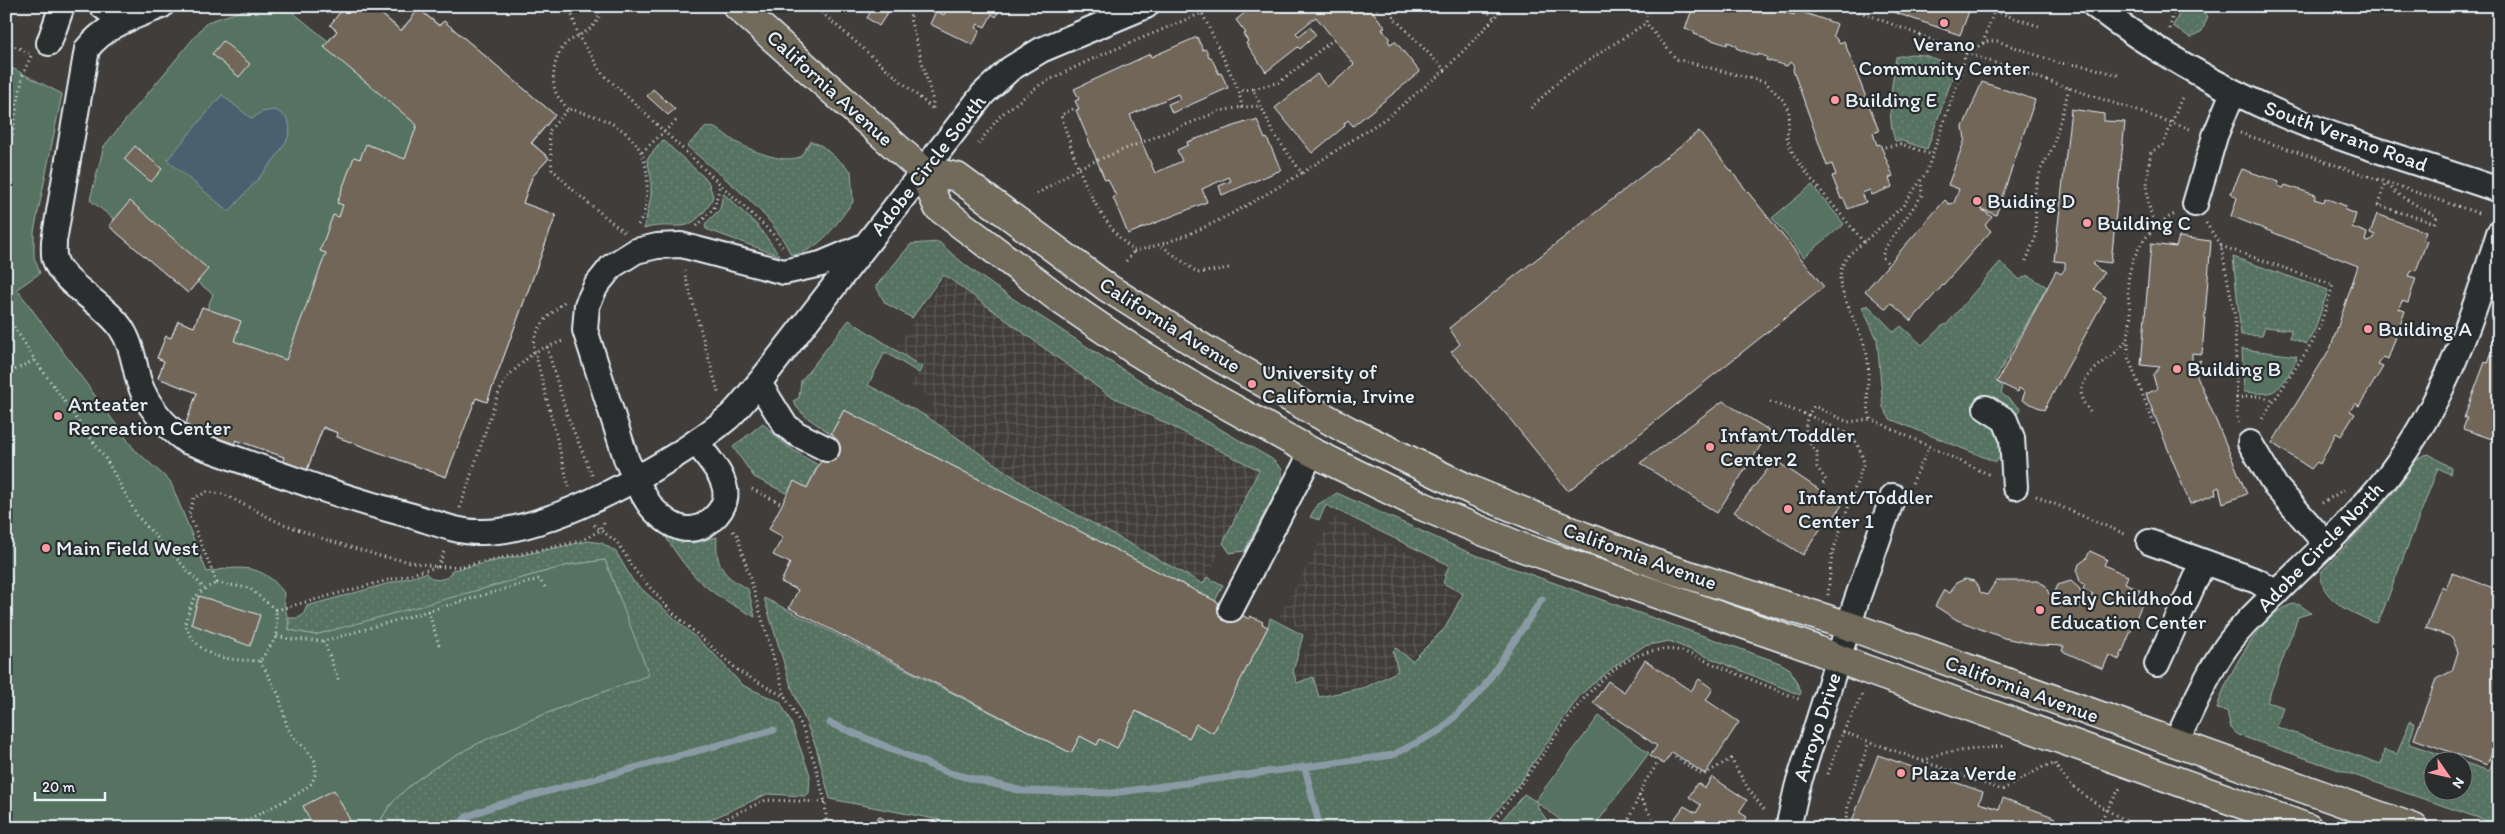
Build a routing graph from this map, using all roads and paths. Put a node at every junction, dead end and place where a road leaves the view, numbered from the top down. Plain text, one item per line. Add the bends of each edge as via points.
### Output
1 (62, 6) edge
2 (102, 6) edge
3 (161, 6) edge
4 (570, 6) edge
5 (598, 6) edge
6 (737, 6) edge
7 (814, 6) edge
8 (914, 6) edge
9 (1214, 6) edge
10 (1380, 6) edge
11 (1390, 6) edge
12 (1482, 6) edge
13 (1506, 6) edge
14 (1650, 6) edge
15 (1845, 6) edge
16 (1996, 6) edge
17 (2096, 6) edge
18 (2178, 6) edge
19 (1144, 7) edge
20 (1994, 11) junction
21 (1372, 12) dead end
22 (1202, 13) junction
23 (1495, 19) junction
24 (122, 21) junction
25 (1646, 22) junction
26 (2041, 27) dead end
27 (2170, 30) dead end
28 (579, 37) junction
29 (1334, 39) dead end
30 (6, 42) edge
31 (1983, 44) junction
32 (40, 49) junction
33 (1966, 53) junction
34 (1445, 70) junction
35 (2121, 76) dead end
36 (2069, 88) junction
37 (1253, 89) junction
38 (1239, 91) junction
39 (2233, 92) junction
40 (2182, 97) dead end
41 (1261, 106) junction
42 (1242, 107) junction
43 (1073, 108) dead end
44 (1531, 108) dead end
45 (568, 109) junction
46 (678, 119) dead end
47 (2172, 123) junction
48 (664, 133) junction
49 (2216, 136) junction
50 (978, 144) dead end
51 (1885, 147) dead end
52 (642, 152) junction
53 (1932, 155) junction
54 (2499, 155) edge
55 (2495, 158) dead end
56 (1078, 168) junction
57 (6, 169) edge
58 (922, 170) junction
59 (1302, 173) junction
60 (1921, 182) junction
61 (2385, 182) junction
62 (720, 184) junction
63 (2499, 190) edge
64 (1037, 194) dead end
65 (2195, 204) junction
66 (2478, 213) dead end
67 (2156, 227) junction
68 (635, 229) dead end
69 (2499, 234) edge
70 (629, 236) dead end
71 (689, 237) junction
72 (1864, 242) junction
73 (865, 245) junction
74 (1161, 246) junction
75 (2222, 246) junction
76 (1134, 251) junction
77 (784, 253) dead end
78 (1126, 261) dead end
79 (2026, 261) dead end
80 (1887, 262) dead end
81 (1229, 268) dead end
82 (567, 309) dead end
83 (6, 314) edge
84 (570, 335) dead end
85 (2128, 335) junction
86 (547, 348) junction
87 (534, 352) junction
88 (35, 360) junction
89 (6, 374) edge
90 (759, 384) junction
91 (2236, 398) junction
92 (2274, 400) junction
93 (1770, 402) dead end
94 (1986, 408) dead end
95 (2090, 412) dead end
96 (1808, 415) junction
97 (730, 416) junction
98 (1871, 419) junction
99 (2154, 424) dead end
100 (696, 442) junction
101 (2250, 443) junction
102 (1929, 448) junction
103 (827, 449) dead end
104 (1312, 452) junction
105 (1918, 472) dead end
106 (636, 478) junction
107 (1821, 486) dead end
108 (2015, 486) junction
109 (2350, 486) dead end
110 (752, 490) dead end
111 (602, 494) junction
112 (1893, 496) dead end
113 (782, 504) dead end
114 (578, 506) junction
115 (716, 515) junction
116 (457, 516) dead end
117 (2303, 520) junction
118 (599, 531) junction
119 (2149, 542) joint
120 (2326, 544) junction
121 (445, 549) dead end
122 (2203, 563) junction
123 (438, 567) junction
124 (218, 583) junction
125 (545, 587) dead end
126 (204, 588) junction
127 (2276, 594) junction
128 (1828, 595) dead end
129 (1231, 609) dead end
130 (276, 610) junction
131 (428, 611) junction
132 (1848, 626) junction
133 (277, 636) junction
134 (324, 641) junction
135 (439, 645) dead end
136 (1839, 659) junction
137 (260, 661) junction
138 (2157, 664) dead end
139 (339, 682) dead end
140 (1862, 694) dead end
141 (785, 696) junction
142 (1802, 700) dead end
143 (2025, 726) junction
144 (1843, 732) junction
145 (1869, 742) junction
146 (2175, 744) junction
147 (2004, 746) dead end
148 (1675, 757) dead end
149 (1922, 761) junction
150 (1658, 763) dead end
151 (1826, 782) dead end
152 (2122, 785) dead end
153 (1639, 796) junction
154 (825, 802) junction
155 (2107, 810) junction
156 (1766, 812) dead end
157 (232, 828) edge
158 (704, 828) edge
159 (828, 828) edge
160 (1489, 828) edge
161 (1625, 828) edge
162 (1658, 828) edge
163 (1788, 828) edge
164 (1845, 828) edge
165 (2096, 828) edge
166 (2139, 828) edge
167 (2308, 828) edge
168 (2414, 828) edge

1 - 32 street
2 - 24 street
3 - 24 street
4 - 28 path
5 - 28 path via 594,26
6 - 58 main road, California Avenue
7 - 8 path via 933,109 910,19
9 - 22 path
10 - 21 path
11 - 34 path via 1394,18
12 - 23 path
13 - 23 path
14 - 25 path
15 - 33 path
16 - 20 path
17 - 39 street, South Verano Road via 2156,48
18 - 27 path via 2173,13
19 - 58 street, Adobe Circle South via 1041,50 1010,69 983,94
20 - 26 path
20 - 31 path
22 - 38 path
22 - 50 path via 1092,59 1042,84 1001,116
23 - 34 path
24 - 114 street via 98,35 87,49 54,241 54,259 61,273 108,311 122,330 154,413 186,441 360,502 477,532 504,532 530,526
25 - 44 path via 1562,78
25 - 72 path via 1676,59 1765,82 1783,100 1788,112 1787,139 1793,154
28 - 45 path via 560,51 555,64 556,92
28 - 48 path via 602,72
29 - 37 path via 1280,82
30 - 32 path
31 - 33 path
31 - 35 path via 1997,41 2059,63 2086,66
32 - 57 path via 23,74
33 - 36 path
33 - 53 path
34 - 59 path via 1389,116
36 - 47 path
36 - 79 path via 2053,147 2041,169 2035,190 2036,236
37 - 38 path
37 - 41 path
38 - 42 path
39 - 49 street
39 - 63 street, South Verano Road via 2363,145
40 - 47 path
41 - 42 path
41 - 59 path via 1274,134
42 - 56 path via 1220,111
43 - 56 path via 1061,115
45 - 52 path via 592,114 624,130
45 - 70 path via 549,132 552,169
46 - 48 path
47 - 49 path
47 - 67 path via 2163,145 2151,152 2147,175 2147,207
48 - 52 path
48 - 62 path
49 - 61 path via 2236,131
49 - 65 street
51 - 53 path via 1901,144
52 - 68 path via 648,183 646,205 641,222
53 - 60 path
54 - 55 path
56 - 64 path
56 - 76 path via 1116,236
58 - 73 street, Adobe Circle South
58 - 104 main road, California Avenue via 938,207 1062,301 1205,393
58 - 132 main road, California Avenue via 957,177 1108,288 1206,350 1347,430 1473,491 1583,536 1667,568
59 - 74 path via 1213,223
60 - 72 path via 1902,208
60 - 80 path via 1922,196 1885,248 1882,256
61 - 61 path via 2397,194 2437,217 2434,223 2378,205
61 - 66 path
62 - 71 path via 714,208
62 - 77 path via 772,233
65 - 67 path via 2161,220
65 - 75 path
67 - 85 path via 2132,259 2128,284 2132,322
69 - 120 street, Adobe Circle North via 2458,354 2439,397 2388,476
71 - 73 street via 720,253 784,272 821,264
71 - 97 path via 681,260 722,406
71 - 106 street via 636,251 612,266 596,286 587,305 585,330 627,461
72 - 98 path via 1844,260 1840,280 1866,351 1869,375 1867,407
73 - 90 street, Adobe Circle South
74 - 76 path
74 - 81 path via 1198,272
75 - 91 path via 2235,316
75 - 92 path via 2333,285 2312,343
76 - 78 path
82 - 87 path via 566,300 545,319 535,334
83 - 88 path
84 - 86 path
85 - 95 path via 2115,355 2092,373 2084,386 2082,399
85 - 99 path via 2128,357
86 - 87 path
86 - 111 path via 567,415
87 - 114 path via 570,491
87 - 116 path via 506,378 497,397
88 - 89 path
88 - 126 path via 107,461 138,517
90 - 97 street, Adobe Circle South
90 - 103 street via 786,424
91 - 92 path via 2257,396
91 - 101 path via 2237,417
92 - 101 path
93 - 96 path
94 - 108 street via 2005,420 2012,438
96 - 98 path via 1814,406 1848,422
96 - 107 path via 1804,426 1809,444 1817,452 1817,466 1826,480
96 - 128 path via 1848,434 1858,444 1864,462 1832,554
97 - 100 street, Adobe Circle South
98 - 102 path
100 - 106 street
100 - 115 street via 723,484 725,499
101 - 117 street via 2276,487
102 - 105 path
102 - 108 path
104 - 129 street
104 - 136 main road, California Avenue via 1422,506 1521,547
106 - 111 street
106 - 115 street via 654,510 673,525 688,530 704,525
108 - 119 path via 2106,527
109 - 117 path via 2324,500
110 - 113 path
111 - 114 street
111 - 118 path via 609,504
112 - 132 street, Arroyo Drive
114 - 118 path
115 - 141 path via 738,535
117 - 120 street
118 - 123 path via 581,541 537,552 463,566
118 - 141 path via 617,542 636,572 672,612 740,672
119 - 122 street
120 - 127 street, Adobe Circle North
121 - 123 path
122 - 127 street via 2257,581
122 - 138 street
123 - 124 path via 380,556 327,540 278,522 223,494 207,492 194,498 189,514
123 - 130 path
124 - 126 path
124 - 130 path via 249,588
125 - 131 path via 539,579
126 - 137 path via 194,597 184,624 192,641 220,659
127 - 146 street, Adobe Circle North via 2222,653
130 - 133 path
131 - 134 path
131 - 135 path
132 - 136 street, Arroyo Drive
132 - 146 main road, California Avenue
133 - 134 path
133 - 137 path
134 - 139 path
136 - 143 main road, California Avenue
136 - 163 street, Arroyo Drive via 1797,788
137 - 157 path via 279,695 287,727 308,751 315,762 316,772 312,783 301,792
140 - 144 path
141 - 154 path via 802,726
142 - 160 path via 1682,651 1666,648 1647,652 1604,678 1581,700
143 - 146 main road via 2056,719 2161,755 2170,753
143 - 167 main road, California Avenue
144 - 145 path
144 - 151 path
145 - 149 path
145 - 164 path via 1848,804
146 - 168 main road, California Avenue
147 - 149 path via 1942,753
148 - 156 path via 1704,776 1731,759
149 - 155 path via 2002,790 2055,762 2060,773
150 - 153 path
152 - 155 path
153 - 161 path
153 - 162 path
154 - 158 path via 766,800
154 - 159 path
155 - 165 path
155 - 166 path

